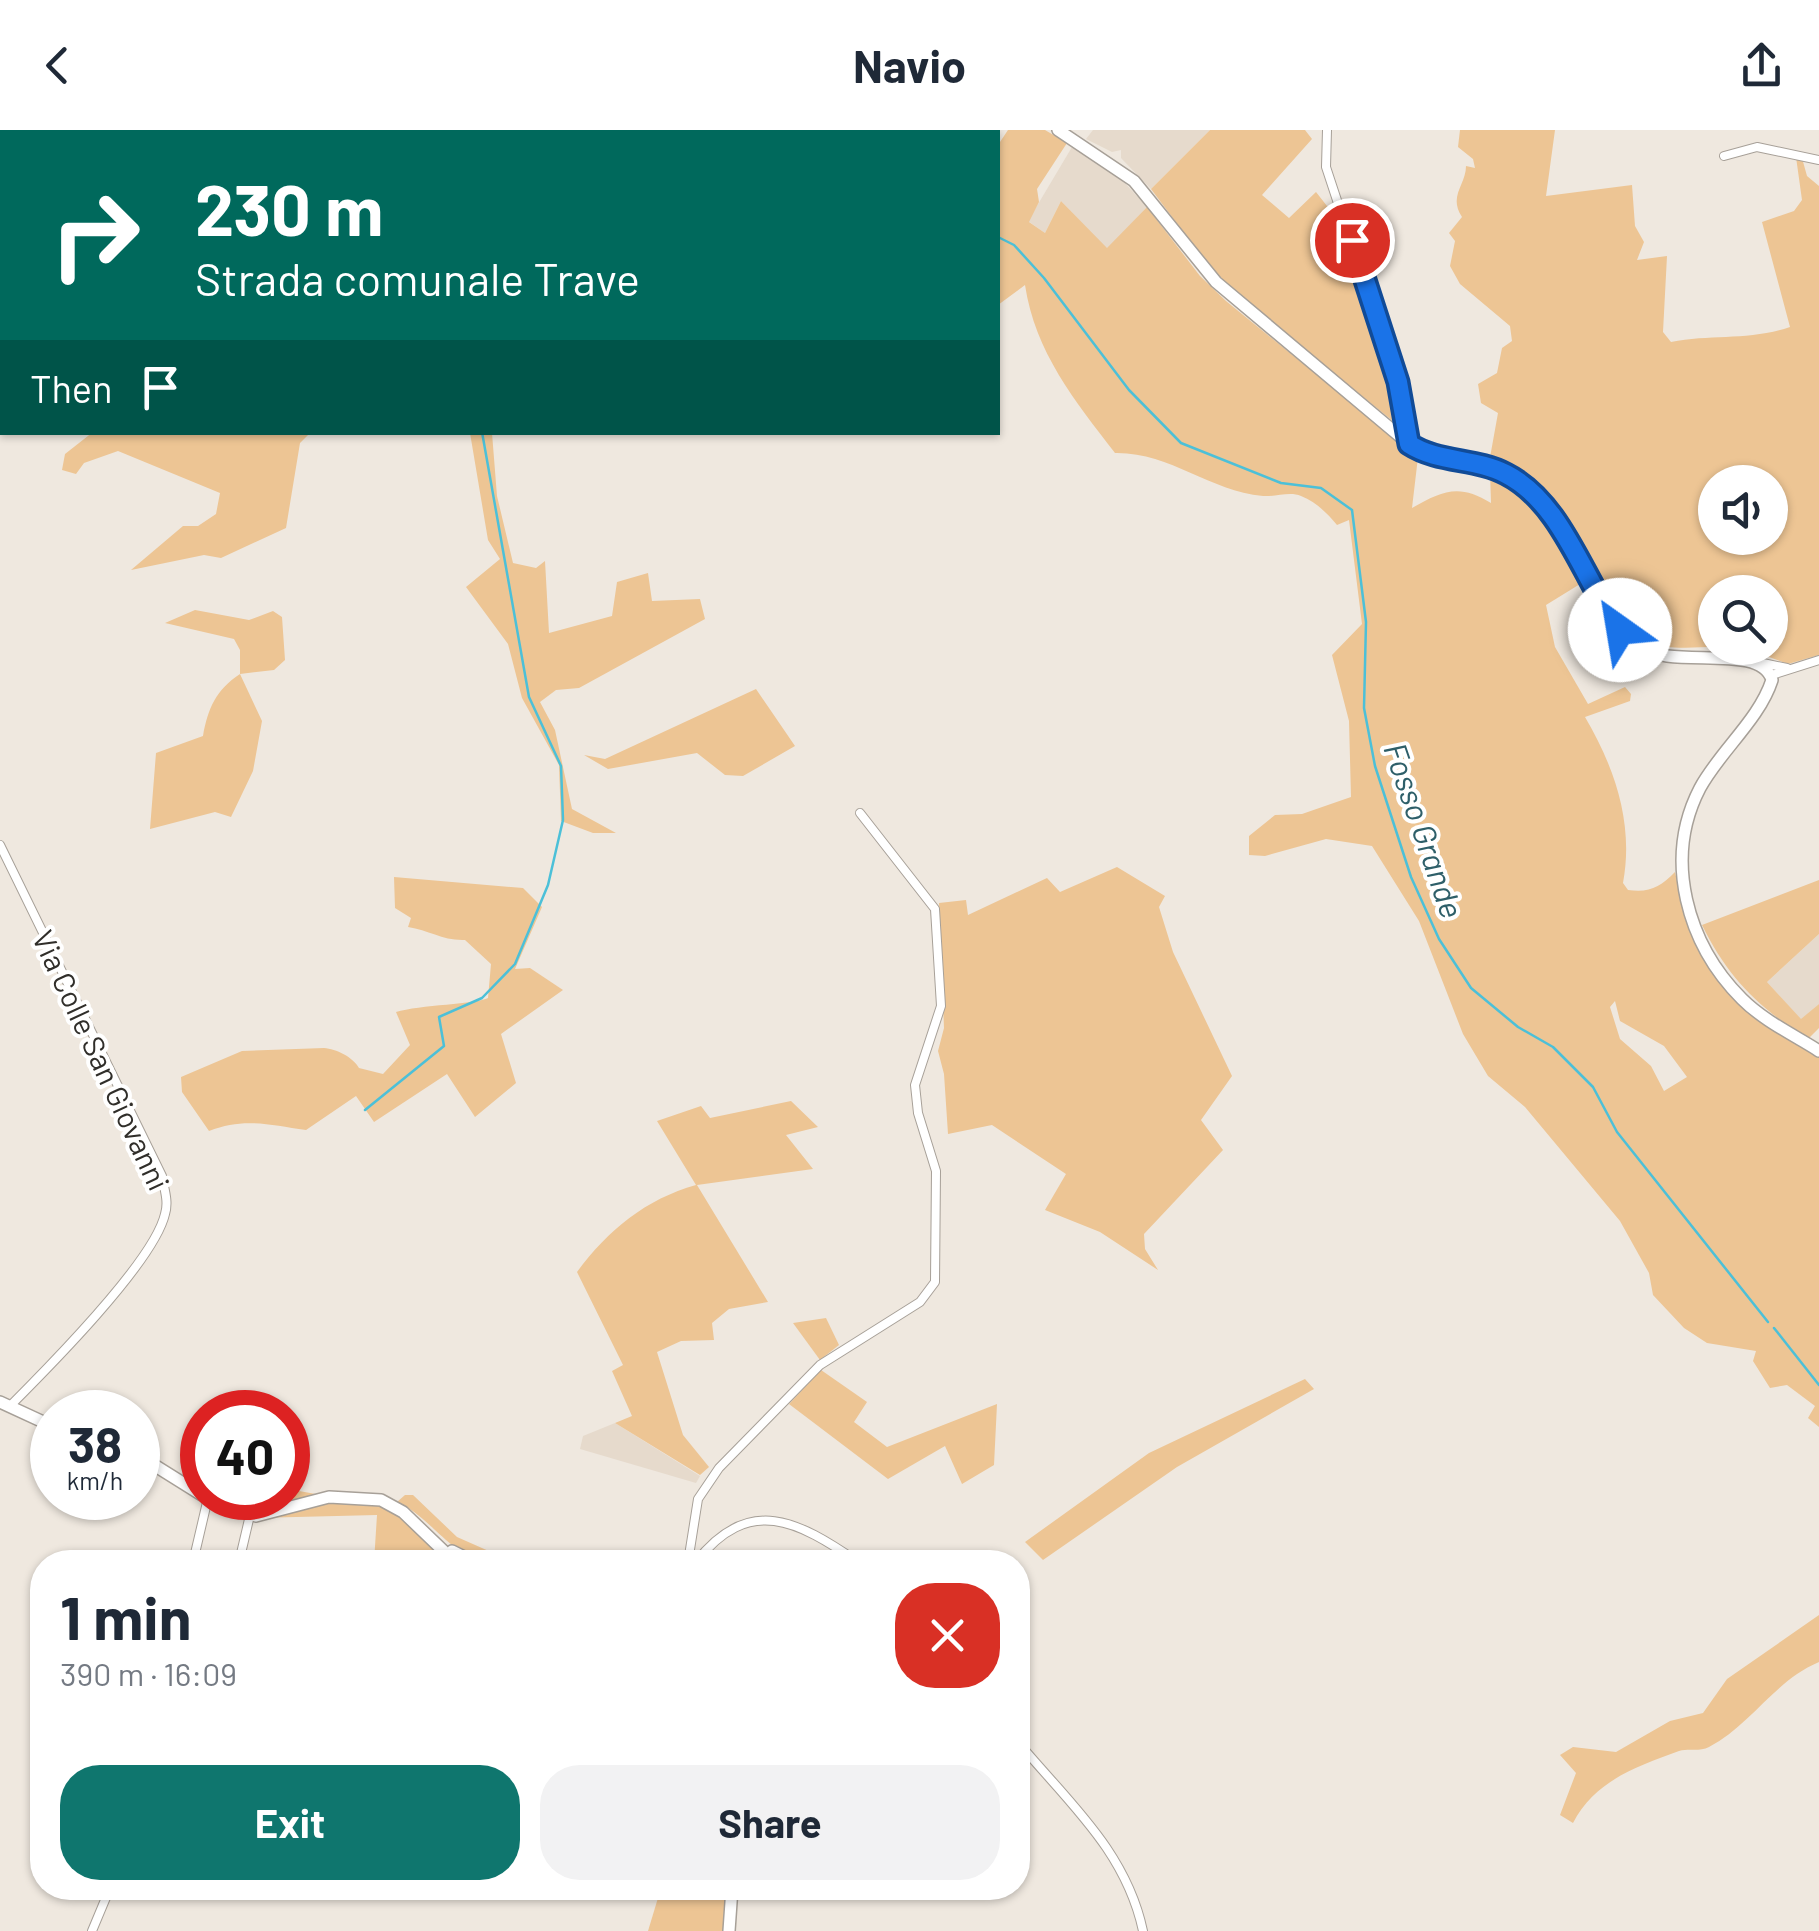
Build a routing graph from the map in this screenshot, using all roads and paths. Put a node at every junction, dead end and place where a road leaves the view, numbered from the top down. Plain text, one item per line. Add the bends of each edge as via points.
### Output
1 (1058, 130) edge
2 (1327, 130) edge
3 (1724, 156) dead end
4 (1819, 160) edge
5 (1409, 444) junction
6 (1698, 659) edge
7 (1819, 660) edge
8 (1761, 665) edge
9 (1775, 665) edge
10 (1792, 668) junction
11 (1772, 675) junction
12 (1766, 695) junction
13 (860, 814) dead end
14 (0, 846) edge
15 (1819, 1051) edge
16 (4, 1405) edge
17 (30, 1416) edge
18 (310, 1505) edge
19 (403, 1512) junction
20 (201, 1520) edge
21 (248, 1520) edge
22 (195, 1550) edge
23 (241, 1550) edge
24 (443, 1550) edge
25 (452, 1550) edge
26 (690, 1550) edge
27 (708, 1550) edge
28 (836, 1550) edge
29 (1030, 1755) edge
30 (105, 1900) edge
31 (731, 1900) edge
32 (92, 1931) edge
33 (729, 1931) edge
34 (1143, 1931) edge

1 - 5 street via 1134,181 1216,282
2 - 5 street via 1326,168 1398,382
3 - 4 street via 1757,147
5 - 6 street via 1500,471 1526,488 1572,549 1611,618 1638,647 1666,658
7 - 10 street
8 - 11 street
9 - 10 street
10 - 11 street
10 - 12 street
11 - 12 street
12 - 15 street via 1695,799 1682,846 1682,878 1692,922 1723,978 1744,1002
13 - 26 street via 935,910 942,1006 915,1084 936,1171 935,1282 920,1302 820,1365 720,1468 698,1499
14 - 16 street, Via Colle San Giovanni via 162,1176 167,1199 148,1247 87,1324
16 - 17 street
18 - 19 street via 347,1496 381,1500
19 - 24 street
19 - 25 street
20 - 22 street
21 - 23 street
27 - 28 street via 752,1519 796,1528
29 - 34 street via 1111,1853 1134,1895
30 - 32 street
31 - 33 street

